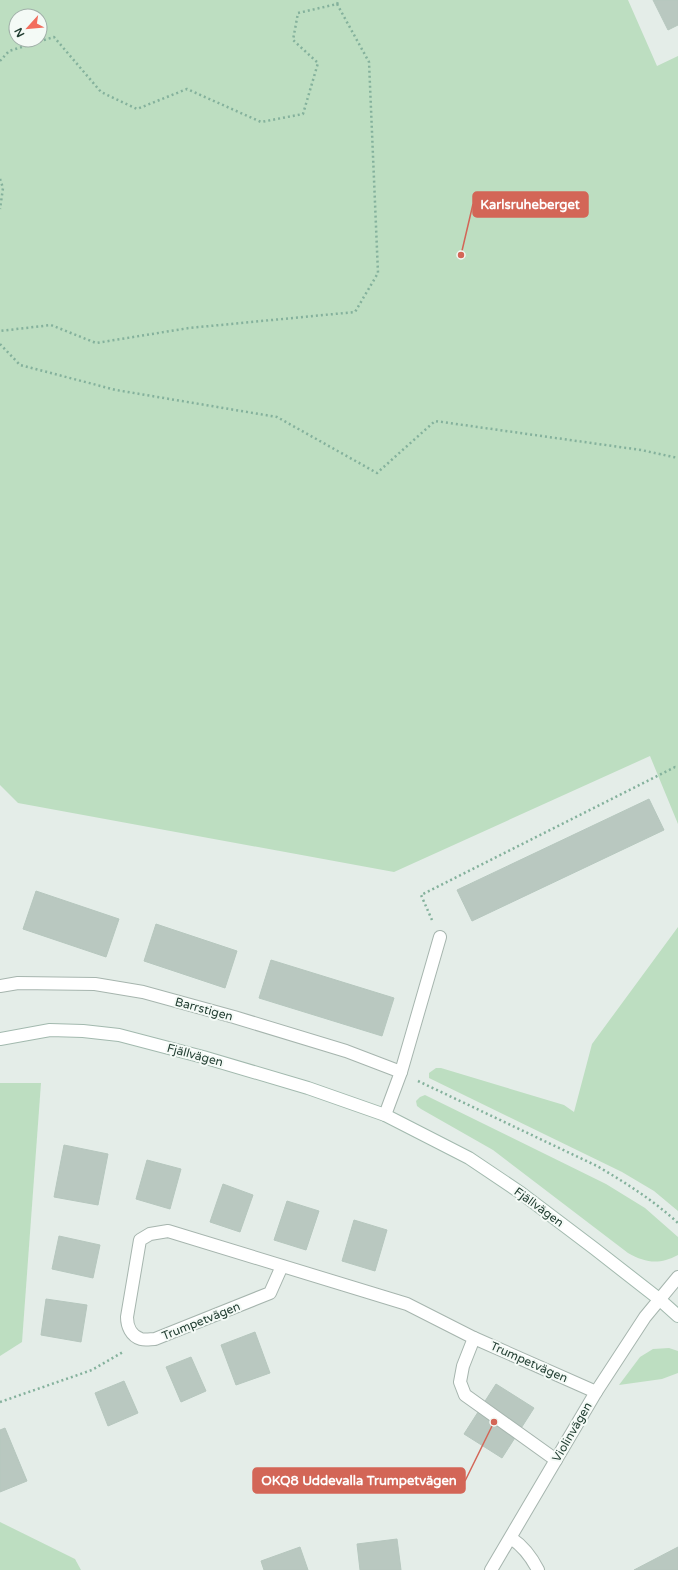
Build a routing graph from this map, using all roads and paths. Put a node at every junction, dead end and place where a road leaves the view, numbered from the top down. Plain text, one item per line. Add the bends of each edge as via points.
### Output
1 (339, 0) edge
2 (337, 4) junction
3 (0, 61) edge
4 (0, 179) edge
5 (0, 210) edge
6 (0, 331) edge
7 (0, 344) edge
8 (678, 458) edge
9 (678, 768) edge
10 (440, 937) joint
11 (0, 986) edge
12 (0, 1039) edge
13 (401, 1072) junction
14 (385, 1115) junction
15 (678, 1223) edge
16 (282, 1266) junction
17 (678, 1277) edge
18 (659, 1299) junction
19 (678, 1316) edge
20 (474, 1338) junction
21 (141, 1339) junction
22 (596, 1392) junction
23 (0, 1402) edge
24 (556, 1460) junction
25 (511, 1538) junction
26 (491, 1570) edge
27 (538, 1570) edge

1 - 2 path
2 - 3 path via 298,13 293,40 318,63 303,114 261,122 186,89 137,109 101,92 54,37 9,51
2 - 6 path via 369,62 378,273 355,312 189,328 96,343 51,325
4 - 5 path via 3,188
7 - 8 path via 20,365 116,390 278,417 377,473 435,421 641,450
9 - 10 path via 675,767 421,895
10 - 13 street
11 - 13 street, Barrstigen via 18,983 95,984 143,992 234,1016 346,1051
12 - 14 street, Fjällvägen via 50,1030 119,1035 308,1088
13 - 14 street
13 - 15 path via 597,1166 652,1200
14 - 18 street, Fjällvägen via 469,1158 521,1193
16 - 20 street, Trumpetvägen via 407,1304
16 - 21 street, Trumpetvägen via 270,1293 155,1339
16 - 21 street, Trumpetvägen via 168,1231 150,1234 140,1240 127,1317 127,1326
17 - 18 street
18 - 19 street, Fjällvägen
18 - 22 street, Violinvägen
20 - 22 street, Trumpetvägen
20 - 24 street via 460,1382 465,1395
21 - 23 path via 92,1370
22 - 24 street, Violinvägen
24 - 25 street, Violinvägen
25 - 26 street, Violinvägen
25 - 27 street via 532,1557

